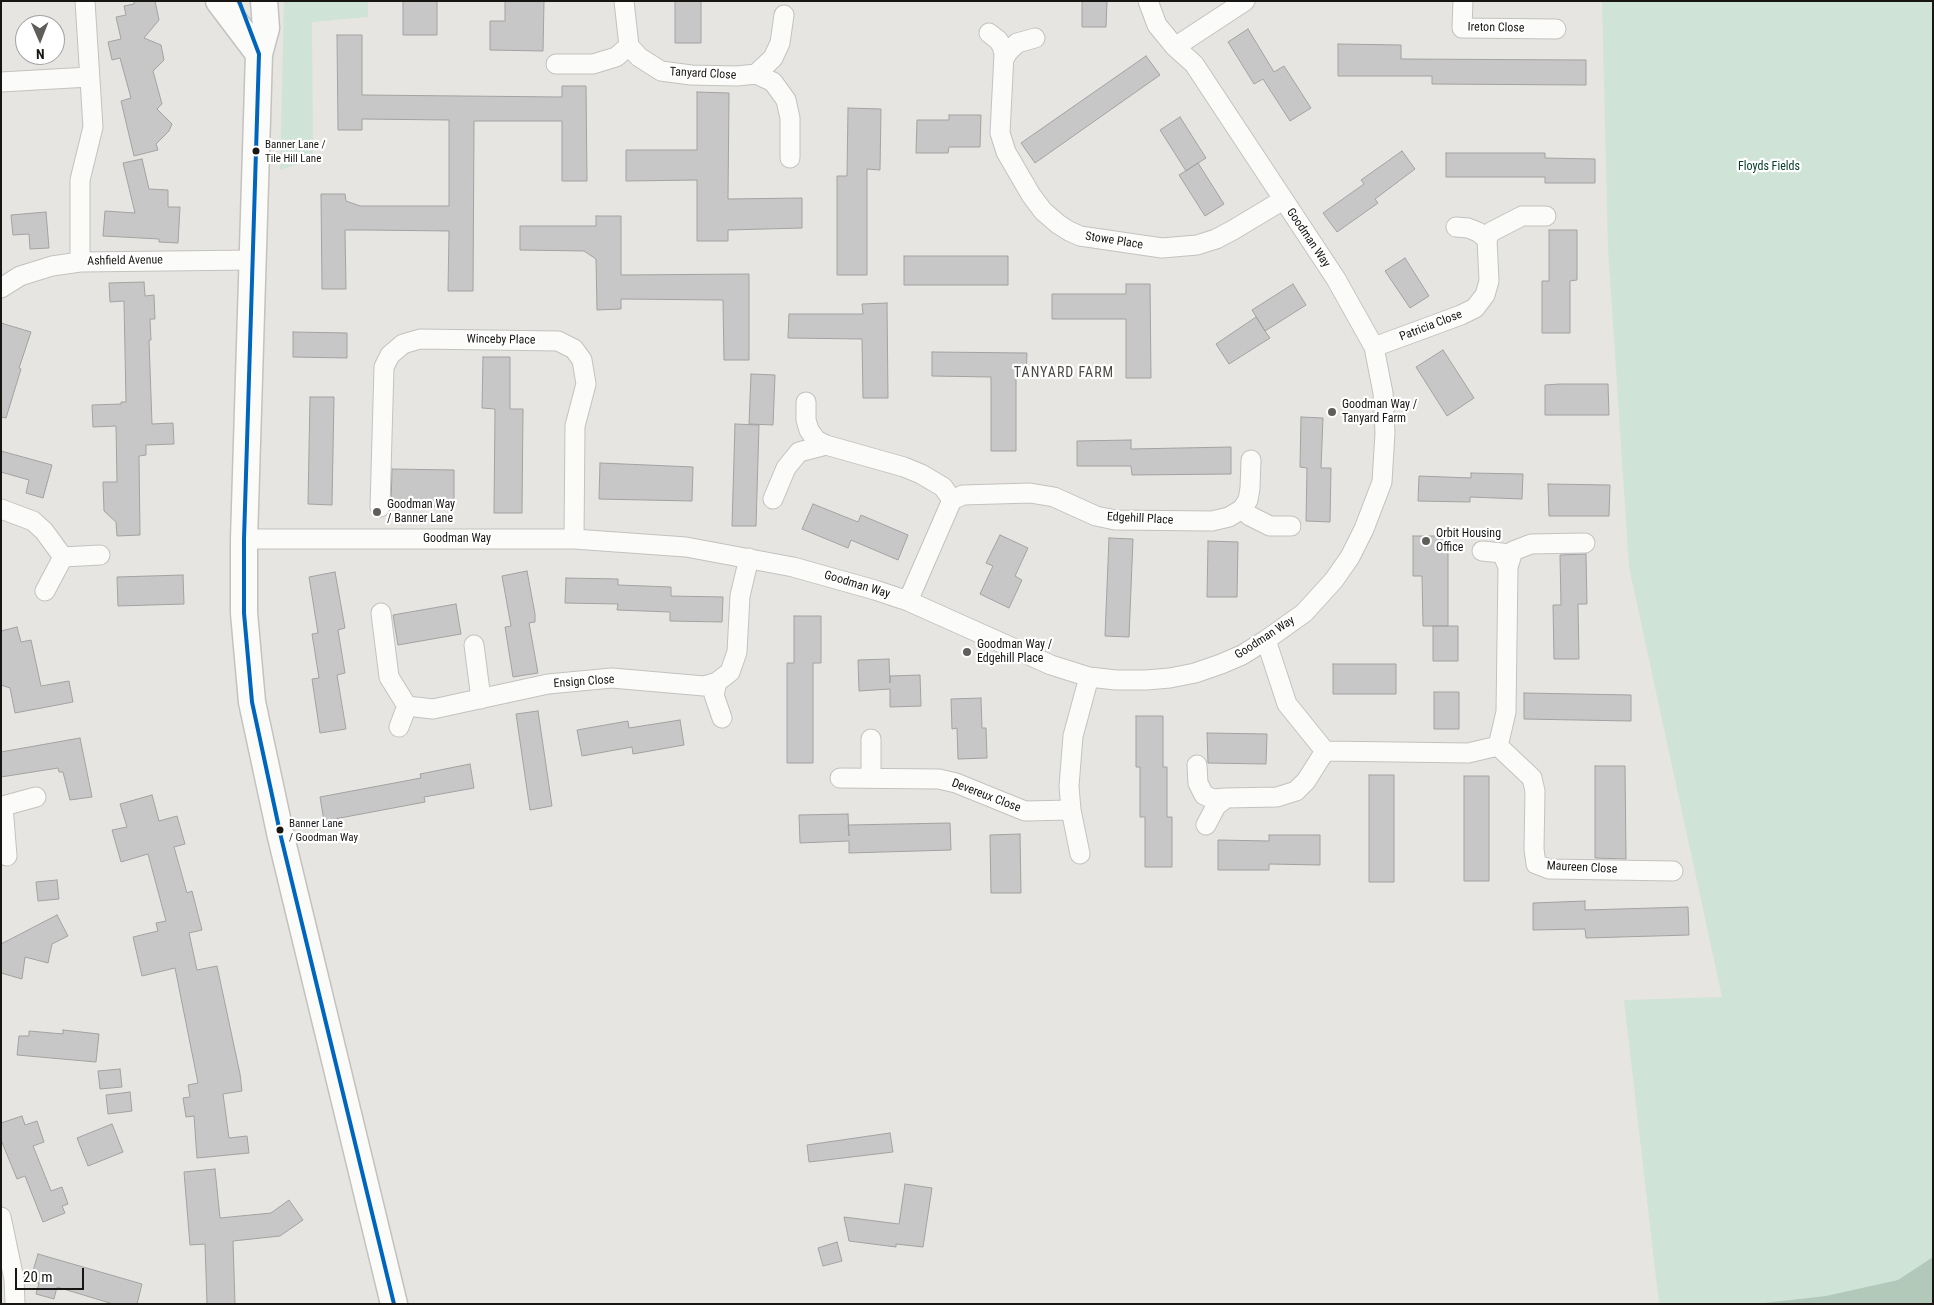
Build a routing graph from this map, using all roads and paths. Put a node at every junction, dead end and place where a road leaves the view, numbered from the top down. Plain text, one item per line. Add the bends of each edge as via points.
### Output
1 (85, 1) edge
2 (219, 1) edge
3 (239, 1) edge
4 (264, 1) edge
5 (624, 1) edge
6 (1148, 1) edge
7 (1245, 1) edge
8 (1462, 1) edge
9 (784, 15) dead end
10 (1556, 29) dead end
11 (990, 33) dead end
12 (1035, 38) dead end
13 (629, 46) junction
14 (1175, 47) junction
15 (259, 54) junction
16 (1004, 59) junction
17 (556, 64) dead end
18 (756, 74) junction
19 (89, 77) junction
20 (1, 82) edge
21 (790, 158) dead end
22 (1283, 200) junction
23 (1546, 216) dead end
24 (1456, 227) dead end
25 (1487, 239) junction
26 (253, 260) junction
27 (80, 262) junction
28 (1, 288) edge
29 (1374, 347) junction
30 (806, 402) dead end
31 (826, 445) junction
32 (1251, 460) dead end
33 (773, 499) dead end
34 (952, 500) junction
35 (380, 507) dead end
36 (1, 509) edge
37 (1242, 509) junction
38 (1291, 526) dead end
39 (244, 539) junction
40 (574, 539) junction
41 (1585, 543) dead end
42 (1482, 551) dead end
43 (100, 554) dead end
44 (64, 558) junction
45 (749, 558) junction
46 (1508, 566) junction
47 (45, 591) dead end
48 (908, 601) junction
49 (381, 613) dead end
50 (1266, 640) junction
51 (474, 645) dead end
52 (1089, 677) junction
53 (717, 682) junction
54 (481, 699) junction
55 (407, 706) junction
56 (722, 718) dead end
57 (399, 727) dead end
58 (871, 740) dead end
59 (1498, 746) junction
60 (1325, 751) junction
61 (1197, 765) dead end
62 (840, 778) dead end
63 (871, 778) junction
64 (36, 797) dead end
65 (1226, 798) junction
66 (2, 806) edge
67 (1071, 810) junction
68 (1206, 825) dead end
69 (1080, 854) dead end
70 (7, 856) dead end
71 (1672, 871) dead end
72 (1, 1217) edge
73 (15, 1304) edge
74 (394, 1304) edge

1 - 19 street
2 - 15 street
3 - 15 street
4 - 15 street via 266,28
5 - 13 street
6 - 14 street, Goodman Way via 1157,25
7 - 14 street
8 - 10 street, Ireton Close via 1462,28
9 - 18 street via 780,43 773,58
11 - 16 street, Stowe Place via 1002,46
12 - 16 street via 1017,43
13 - 17 street via 616,57 593,64
13 - 18 street, Tanyard Close via 639,57 661,71 691,76
14 - 22 street, Goodman Way via 1194,64
15 - 26 street
16 - 22 street, Stowe Place via 1000,133 1006,152 1043,211 1069,232 1162,248 1197,245 1216,239
18 - 21 street via 774,82 786,100 790,118
19 - 20 street
19 - 27 street via 92,127 80,180
22 - 29 street, Goodman Way via 1336,279
23 - 25 street via 1522,216 1491,232
24 - 25 street via 1468,228
25 - 29 street, Patricia Close via 1489,281 1486,295 1475,308
26 - 27 street, Ashfield Avenue
26 - 39 street
27 - 28 street, Ashfield Avenue via 44,268 20,276
29 - 50 street, Goodman Way via 1385,414 1382,482 1364,529 1334,580 1304,613
30 - 31 street via 809,430 816,440
31 - 33 street via 800,452 786,468
31 - 34 street via 921,474 943,487
32 - 37 street via 1248,500
34 - 37 street, Edgehill Place via 963,494 1030,493 1054,497 1096,516 1115,520 1212,521 1229,517
34 - 48 street
35 - 40 street, Winceby Place via 384,367 390,355 403,344 420,339 558,341 574,349 582,360 586,384 574,426
36 - 44 street via 33,521
37 - 38 street via 1270,526
39 - 40 street, Goodman Way
39 - 74 street via 244,612 252,702 281,837
40 - 45 street, Goodman Way via 686,547
41 - 46 street via 1532,544 1513,551
42 - 46 street via 1502,553
43 - 44 street
44 - 47 street
45 - 48 street, Goodman Way via 834,578
45 - 53 street via 740,596 737,652 730,672
46 - 59 street via 1506,712
48 - 52 street, Goodman Way via 1051,666
49 - 55 street via 389,677
50 - 52 street, Goodman Way via 1235,658 1195,673 1146,680
50 - 60 street via 1287,704
51 - 54 street
52 - 67 street via 1073,736 1069,786
53 - 54 street, Ensign Close via 704,686 612,678 548,684
53 - 56 street via 714,695
54 - 55 street, Ensign Close via 433,709
55 - 57 street
58 - 63 street
59 - 60 street via 1468,753
59 - 71 street, Maureen Close via 1532,778 1536,864 1549,869
60 - 65 street via 1296,791 1277,798
61 - 65 street via 1198,783 1204,795 1213,799
62 - 63 street, Devereux Close
63 - 67 street, Devereux Close via 939,779 956,782 1025,811
64 - 66 street
65 - 68 street via 1216,806
66 - 70 street
67 - 69 street
72 - 73 street via 14,1279

